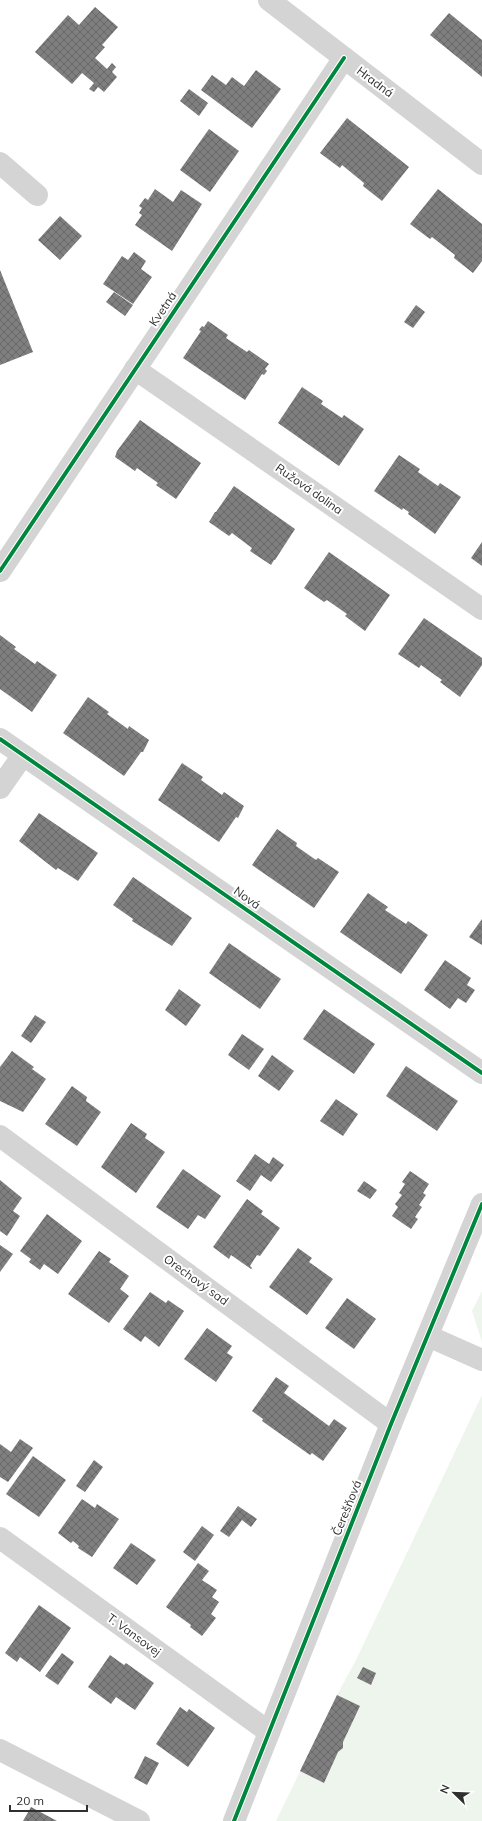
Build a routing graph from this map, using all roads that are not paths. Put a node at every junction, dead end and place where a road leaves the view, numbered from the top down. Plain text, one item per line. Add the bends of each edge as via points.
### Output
1 (269, 0) edge
2 (344, 58) junction
3 (0, 163) edge
4 (482, 164) edge
5 (37, 195) dead end
6 (135, 369) junction
7 (0, 571) edge
8 (482, 609) edge
9 (0, 739) edge
10 (23, 755) junction
11 (0, 788) edge
12 (482, 1073) edge
13 (0, 1136) edge
14 (482, 1204) edge
15 (428, 1336) junction
16 (482, 1360) edge
17 (391, 1424) junction
18 (0, 1538) edge
19 (269, 1732) junction
20 (0, 1750) edge
21 (139, 1821) edge
22 (234, 1821) edge

1 - 2 street, Hradná
2 - 4 street, Hradná
2 - 6 street, Kvetná
3 - 5 street
6 - 7 street, Kvetná
6 - 8 street, Ružová dolina
9 - 10 street, Nová
10 - 11 street
10 - 12 street, Nová
13 - 17 street, Orechový sad
14 - 15 street, Čerešňová
15 - 16 street
15 - 17 street, Čerešňová
17 - 19 street, Čerešňová
18 - 19 street, T. Vansovej
19 - 22 street, Čerešňová
20 - 21 street

